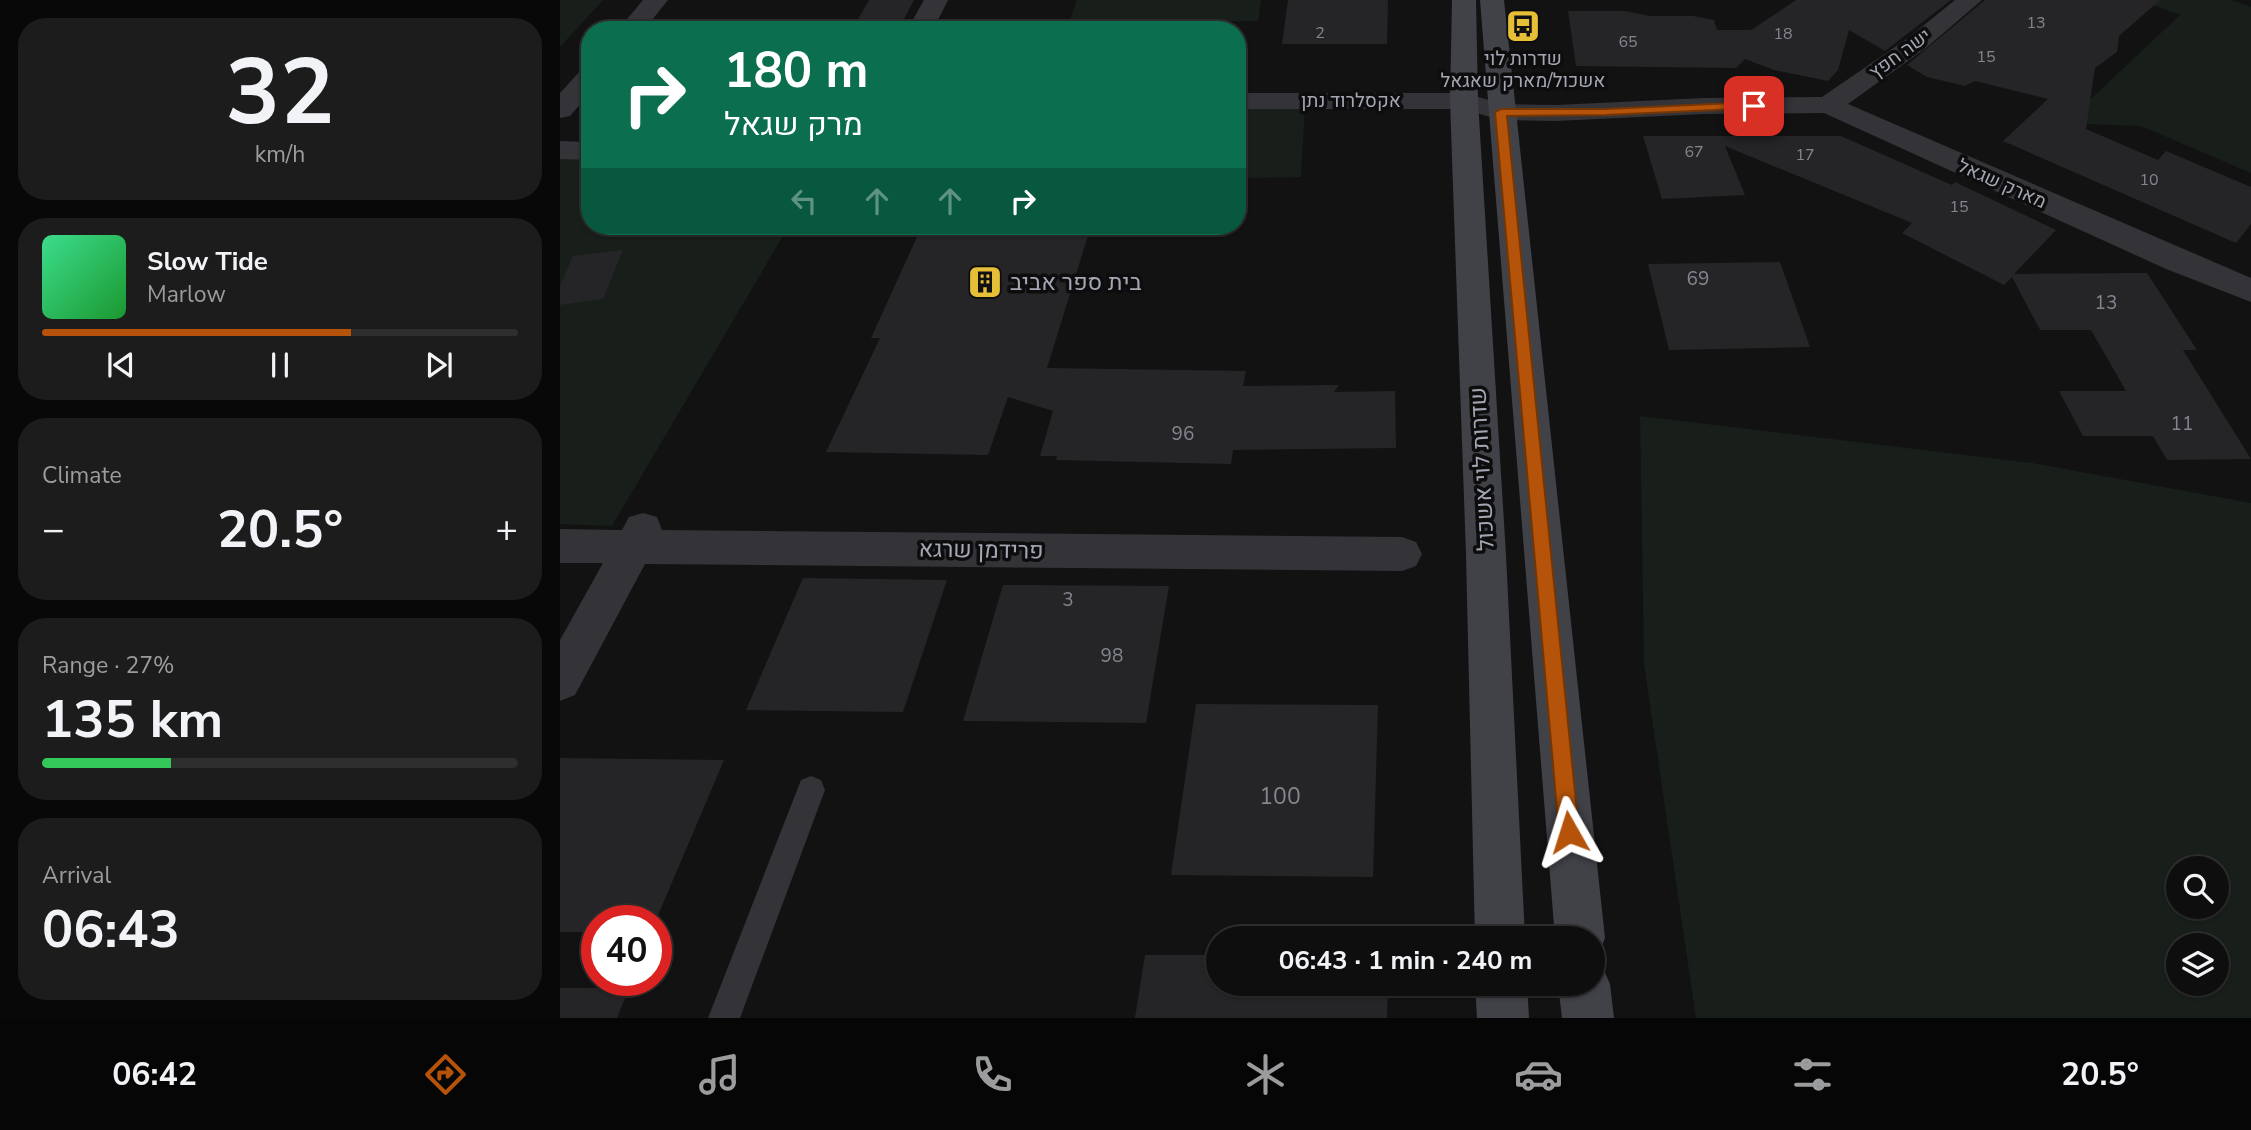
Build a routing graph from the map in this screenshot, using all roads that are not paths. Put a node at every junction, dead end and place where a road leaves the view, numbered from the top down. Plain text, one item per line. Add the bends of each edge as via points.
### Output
1 (656, 0) edge
2 (936, 0) edge
3 (1464, 0) edge
4 (1492, 0) edge
5 (1970, 0) edge
6 (638, 21) edge
7 (925, 21) edge
8 (581, 86) edge
9 (1500, 100) junction
10 (1246, 101) edge
11 (1464, 101) junction
12 (1828, 105) junction
13 (560, 110) edge
14 (560, 150) edge
15 (581, 151) edge
16 (2177, 261) junction
17 (2251, 291) edge
18 (2251, 315) edge
19 (639, 536) junction
20 (560, 546) edge
21 (1402, 554) dead end
22 (560, 681) edge
23 (811, 790) dead end
24 (1500, 926) edge
25 (1579, 926) edge
26 (1502, 996) edge
27 (1585, 996) edge
28 (724, 1018) edge
29 (1503, 1018) edge
30 (1588, 1018) edge

1 - 6 street
2 - 7 street
3 - 11 street, שדרות לוי אשכול
4 - 9 street
5 - 12 street, ישה חפץ
8 - 13 street
9 - 11 street, אקסלרוד נתן
9 - 12 street, אקסלרוד נתן via 1606,112
9 - 25 street
10 - 11 street, אקסלרוד נתן
11 - 24 street, שדרות לוי אשכול
12 - 16 street, מארק שגאל
14 - 15 street
16 - 17 street
16 - 18 street
19 - 20 street, פרידמן שרגא
19 - 21 street, פרידמן שרגא
19 - 22 street
23 - 28 lane
26 - 29 street
27 - 30 street

